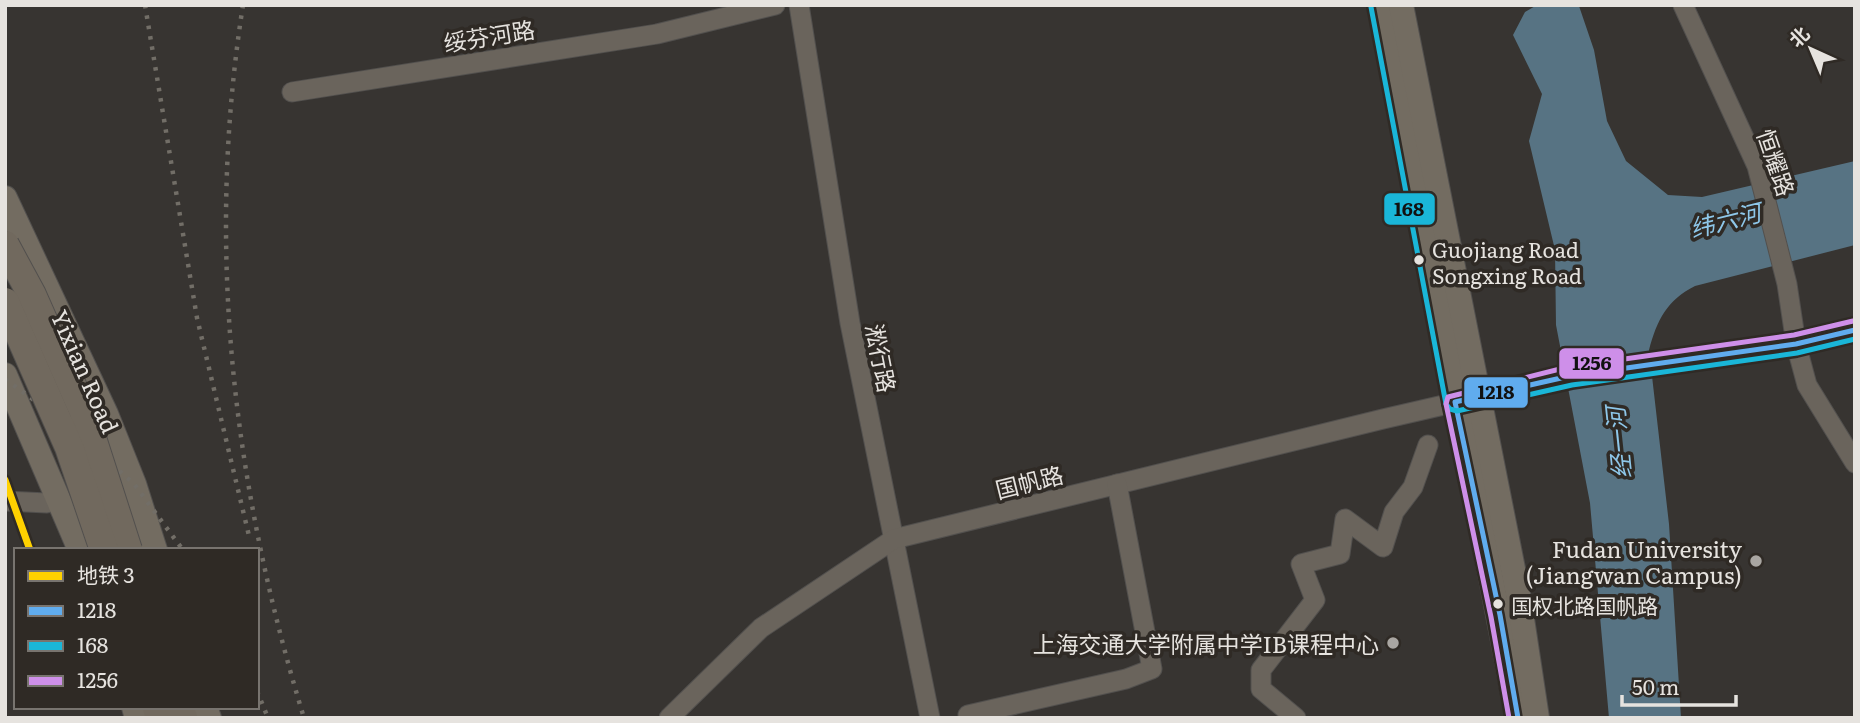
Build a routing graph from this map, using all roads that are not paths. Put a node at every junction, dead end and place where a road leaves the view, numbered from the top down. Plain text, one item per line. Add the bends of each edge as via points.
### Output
1 (775, 5) edge
2 (799, 5) edge
3 (1380, 5) edge
4 (1401, 5) edge
5 (1684, 5) edge
6 (292, 92) dead end
7 (5, 198) edge
8 (5, 245) edge
9 (5, 302) edge
10 (5, 316) edge
11 (1855, 330) edge
12 (1796, 344) junction
13 (5, 350) edge
14 (5, 375) edge
15 (1467, 400) junction
16 (1428, 445) dead end
17 (71, 454) junction
18 (1855, 463) edge
19 (49, 473) junction
20 (1117, 484) junction
21 (5, 501) edge
22 (47, 503) junction
23 (85, 508) junction
24 (894, 539) junction
25 (77, 541) edge
26 (97, 548) edge
27 (103, 548) edge
28 (127, 548) edge
29 (154, 548) edge
30 (669, 718) edge
31 (930, 718) edge
32 (969, 718) edge
33 (1297, 718) edge
34 (1518, 718) edge
35 (1536, 718) edge

1 - 6 street, 绥芬河路 via 657,34
2 - 24 street, 淞行路 via 850,323
3 - 15 main road
4 - 15 main road
5 - 12 street, 恒耀路 via 1757,166
7 - 29 main road, Yixian Road via 106,414
8 - 28 highway, bridge via 83,411
9 - 17 highway, bridge
10 - 23 main road via 66,449
11 - 12 street, 国帆路
12 - 15 street, 国帆路 via 1570,376
12 - 18 street, 恒耀路 via 1807,385
13 - 17 highway via 49,426
14 - 19 main road
15 - 20 street, 国帆路
15 - 34 main road
15 - 35 main road via 1519,599
16 - 33 street via 1413,487 1394,512 1383,547 1345,519 1340,554 1301,564 1315,600 1261,670 1261,689
17 - 27 highway, bridge
19 - 22 street
19 - 25 main road
20 - 24 street, 国帆路
20 - 32 street via 1152,669
21 - 22 street
22 - 25 street
23 - 25 main road
23 - 26 main road
24 - 30 street, 国帆路 via 761,628
24 - 31 street, 淞行路

